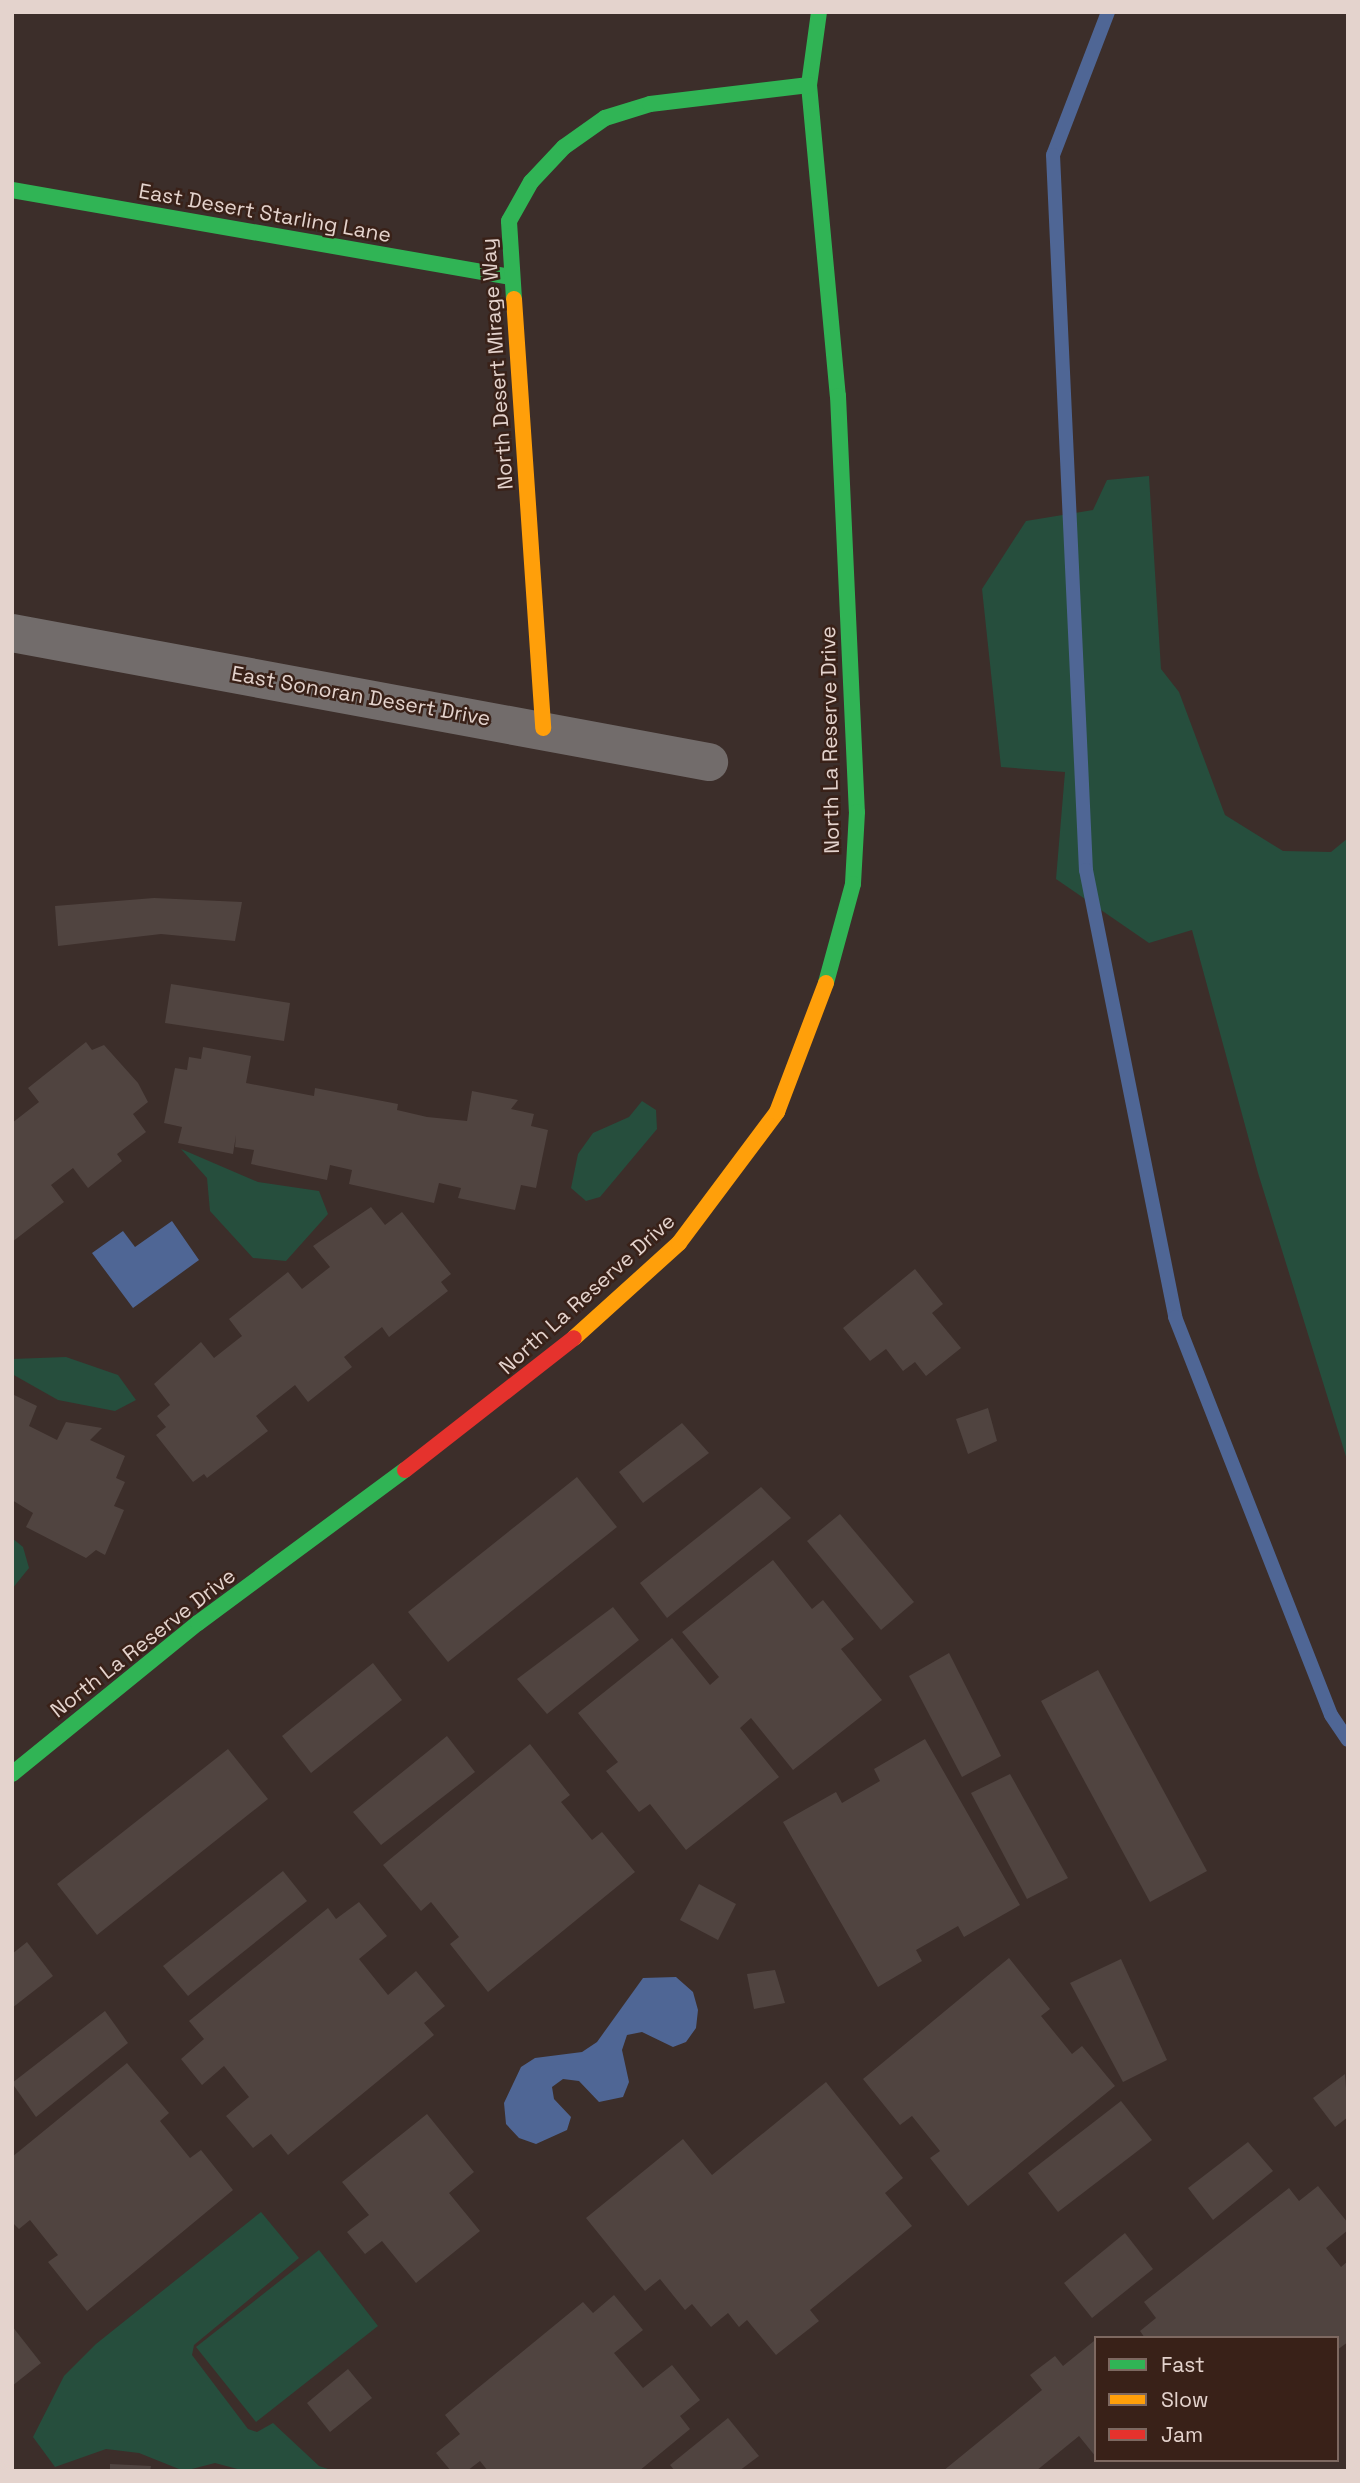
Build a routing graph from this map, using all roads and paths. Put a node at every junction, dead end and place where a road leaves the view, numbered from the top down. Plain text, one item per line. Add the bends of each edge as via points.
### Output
1 (818, 12) edge
2 (809, 85) junction
3 (12, 190) edge
4 (511, 277) junction
5 (12, 633) edge
6 (543, 728) junction
7 (709, 762) dead end
8 (12, 1774) edge

1 - 2 street, North La Reserve Drive
2 - 4 street, North Desert Mirage Way via 650,104 605,118 564,147 531,182 509,221
2 - 8 street, North La Reserve Drive via 838,396 857,812 853,884 830,973 777,1112 679,1243 534,1375 198,1623
3 - 4 street, East Desert Starling Lane
4 - 6 street, North Desert Mirage Way
5 - 6 street, East Sonoran Desert Drive
6 - 7 street, East Sonoran Desert Drive

